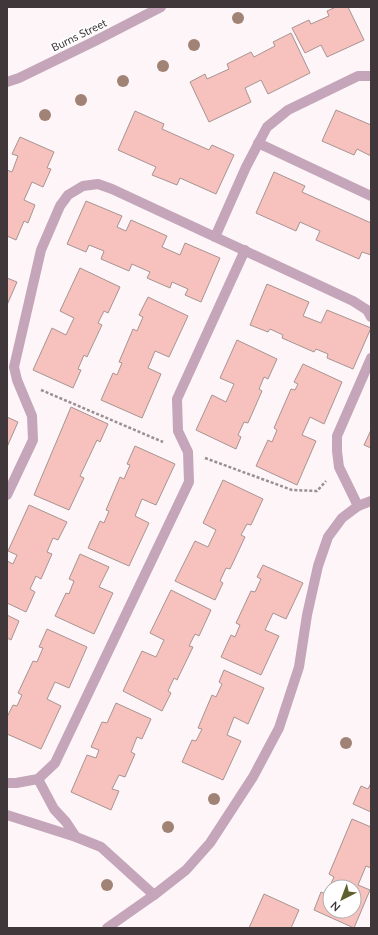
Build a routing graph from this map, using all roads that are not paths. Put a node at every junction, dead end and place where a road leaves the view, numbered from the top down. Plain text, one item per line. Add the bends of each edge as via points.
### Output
1 (161, 7) edge
2 (371, 76) edge
3 (7, 82) edge
4 (258, 143) junction
5 (371, 196) edge
6 (215, 237) junction
7 (245, 250) junction
8 (371, 317) edge
9 (371, 358) edge
10 (12, 380) edge
11 (7, 495) edge
12 (371, 501) edge
13 (358, 506) junction
14 (38, 779) junction
15 (7, 782) edge
16 (7, 815) edge
17 (76, 836) junction
18 (154, 894) junction
19 (107, 928) edge

1 - 3 street, Burns Street
2 - 4 street via 358,76 288,110 267,128
4 - 5 street
4 - 6 street
6 - 7 street
6 - 10 street via 98,184 83,186 68,195 60,206 41,250
7 - 8 street via 353,301
7 - 14 street via 177,399 178,431 188,452 189,482 55,763
9 - 13 street via 337,436 339,467
10 - 11 street via 32,416 33,440
12 - 13 street
13 - 18 street via 342,518 328,538 320,559 298,667 279,728 253,777 210,842 186,870
14 - 15 street
14 - 17 street via 54,809
16 - 17 street
17 - 18 street via 101,847
18 - 19 street

